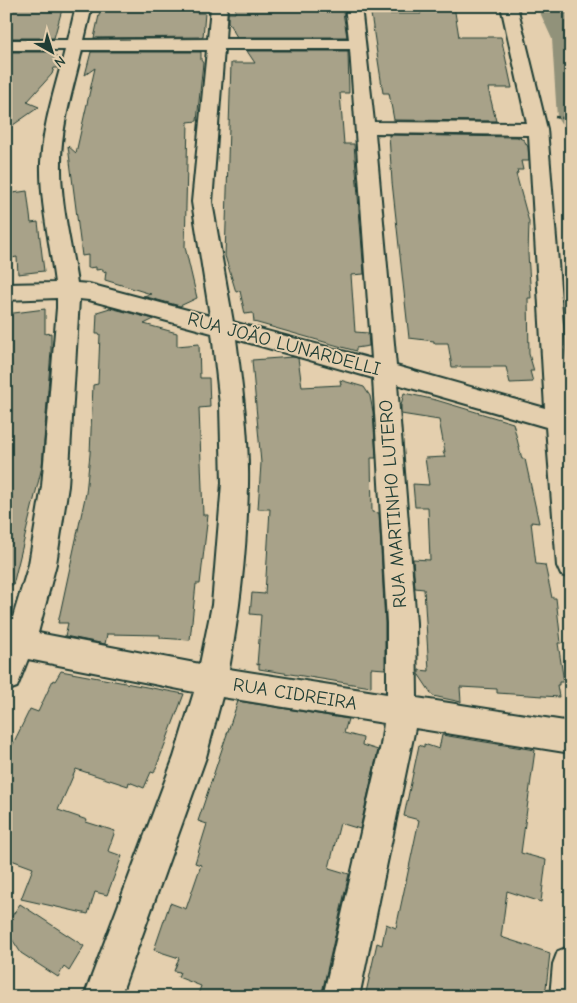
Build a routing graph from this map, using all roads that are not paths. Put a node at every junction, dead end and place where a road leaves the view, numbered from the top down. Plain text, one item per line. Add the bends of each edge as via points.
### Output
1 (84, 6) edge
2 (219, 6) edge
3 (353, 6) edge
4 (509, 6) edge
5 (75, 44) junction
6 (358, 44) junction
7 (6, 45) edge
8 (216, 45) junction
9 (544, 123) junction
10 (365, 127) junction
11 (67, 290) junction
12 (6, 292) edge
13 (222, 326) junction
14 (384, 370) junction
15 (558, 421) junction
16 (571, 444) edge
17 (571, 566) edge
18 (21, 644) junction
19 (6, 677) edge
20 (212, 681) junction
21 (402, 710) junction
22 (571, 738) edge
23 (571, 964) edge
24 (102, 997) edge
25 (341, 997) edge
26 (568, 997) edge

1 - 5 street
2 - 8 street
3 - 6 street, RUA MARTINHO LUTERO
4 - 9 street
5 - 7 street
5 - 8 street
5 - 11 street via 55,129 50,186
6 - 8 street
6 - 10 street, RUA MARTINHO LUTERO
8 - 13 street via 202,202
9 - 10 street
9 - 15 street
10 - 14 street, RUA MARTINHO LUTERO
11 - 12 street, RUA JOÃO LUNARDELLI
11 - 13 street, RUA JOÃO LUNARDELLI via 89,292
11 - 18 street via 60,448 54,501
13 - 14 street, RUA JOÃO LUNARDELLI via 248,336
13 - 20 street via 232,405 235,482 226,606
14 - 15 street, RUA JOÃO LUNARDELLI
14 - 21 street, RUA MARTINHO LUTERO via 402,638
15 - 16 street
15 - 17 street
18 - 19 street
18 - 20 street, RUA CIDREIRA
20 - 21 street, RUA CIDREIRA
20 - 24 street via 190,757
21 - 22 street, RUA CIDREIRA
21 - 25 street, RUA MARTINHO LUTERO via 397,746
23 - 26 street

